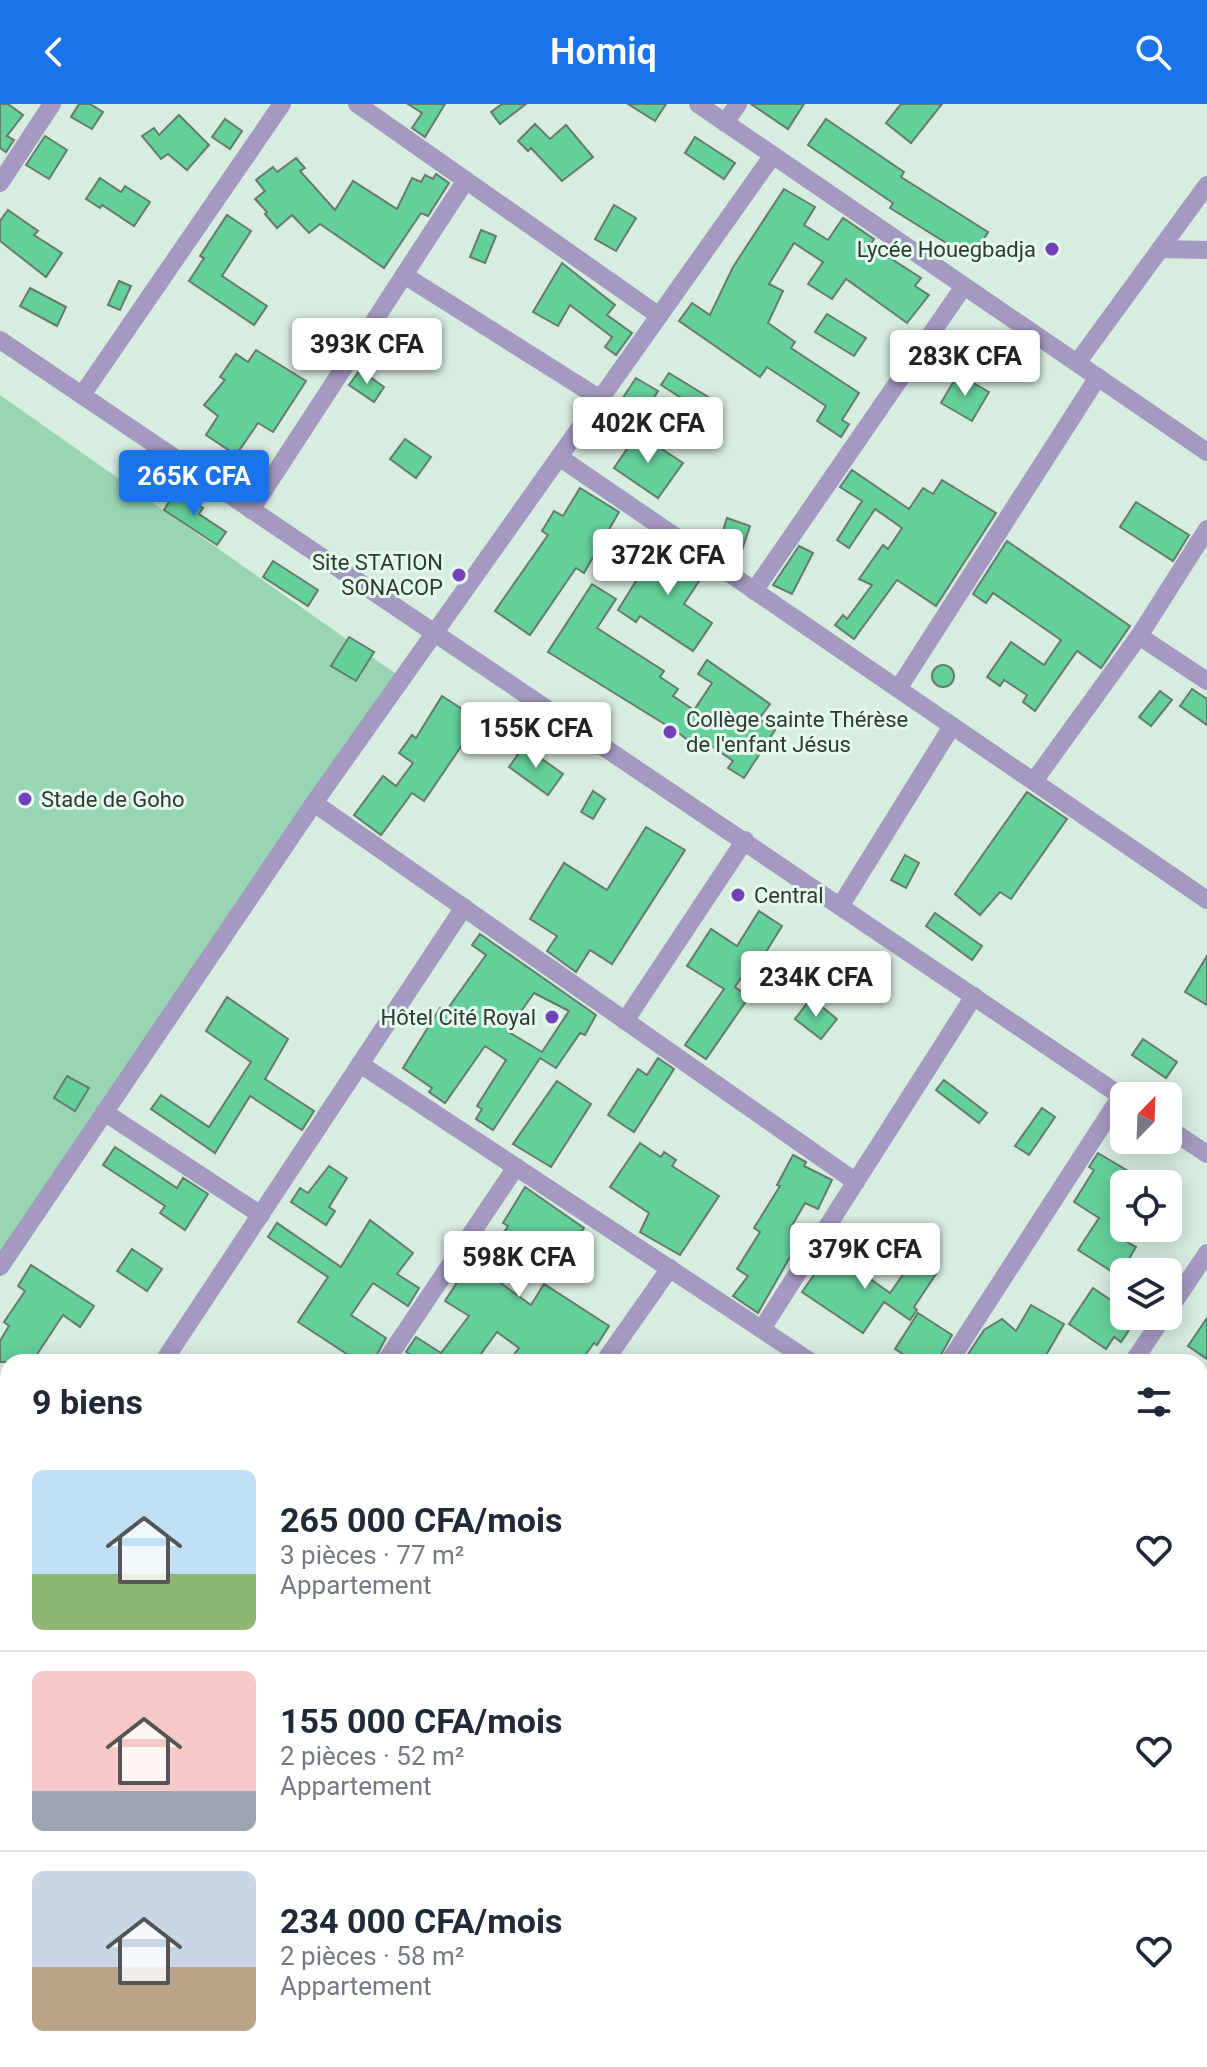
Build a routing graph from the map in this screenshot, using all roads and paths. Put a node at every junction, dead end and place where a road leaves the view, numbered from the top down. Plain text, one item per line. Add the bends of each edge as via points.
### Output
1 (52, 104) edge
2 (282, 104) edge
3 (357, 104) edge
4 (698, 104) edge
5 (738, 104) edge
6 (725, 123) junction
7 (773, 155) junction
8 (466, 180) junction
9 (0, 183) edge
10 (1207, 185) edge
11 (1160, 249) junction
12 (1207, 250) edge
13 (404, 275) junction
14 (964, 286) junction
15 (658, 315) junction
16 (0, 340) edge
17 (1077, 363) junction
18 (1098, 377) junction
19 (82, 395) junction
20 (599, 398) junction
21 (1207, 452) edge
22 (559, 457) junction
23 (251, 510) junction
24 (1207, 529) edge
25 (754, 591) junction
26 (435, 630) junction
27 (1139, 636) junction
28 (1207, 681) edge
29 (898, 689) junction
30 (952, 726) junction
31 (1034, 781) junction
32 (314, 803) junction
33 (745, 840) junction
34 (1207, 900) edge
35 (841, 905) junction
36 (464, 907) junction
37 (974, 996) junction
38 (625, 1021) junction
39 (360, 1064) junction
40 (1110, 1088) edge
41 (104, 1112) junction
42 (1110, 1117) edge
43 (1182, 1137) edge
44 (1207, 1154) edge
45 (516, 1167) junction
46 (856, 1182) junction
47 (261, 1215) junction
48 (1207, 1253) edge
49 (0, 1267) edge
50 (670, 1268) junction
51 (1182, 1290) edge
52 (762, 1329) junction
53 (1155, 1330) edge
54 (168, 1354) edge
55 (390, 1354) edge
56 (610, 1354) edge
57 (799, 1354) edge
58 (954, 1354) edge
59 (1138, 1354) edge

1 - 9 street
2 - 19 street
3 - 8 street
4 - 6 street
5 - 6 street
6 - 7 street
7 - 14 street
7 - 15 street
8 - 13 street
8 - 15 street
10 - 11 street
11 - 12 street
11 - 17 street
13 - 20 street
13 - 23 street
14 - 17 street
14 - 25 street
15 - 20 street
16 - 19 street
17 - 18 street
18 - 21 street
18 - 29 street
19 - 23 street
20 - 22 street
22 - 25 street
22 - 26 street
23 - 26 street
24 - 27 street
25 - 29 street
26 - 32 street
26 - 33 street
27 - 28 street
27 - 31 street
29 - 30 street
30 - 31 street
30 - 35 street
31 - 34 street
32 - 36 street
32 - 41 street
33 - 35 street
33 - 38 street
35 - 37 street
36 - 38 street
36 - 39 street
37 - 40 street
37 - 46 street
38 - 46 street
39 - 45 street
39 - 47 street
41 - 47 street
41 - 49 street
42 - 58 street
43 - 44 street
45 - 50 street
45 - 55 street
46 - 52 street
47 - 54 street
48 - 51 street
50 - 52 street
50 - 56 street
52 - 57 street
53 - 59 street

